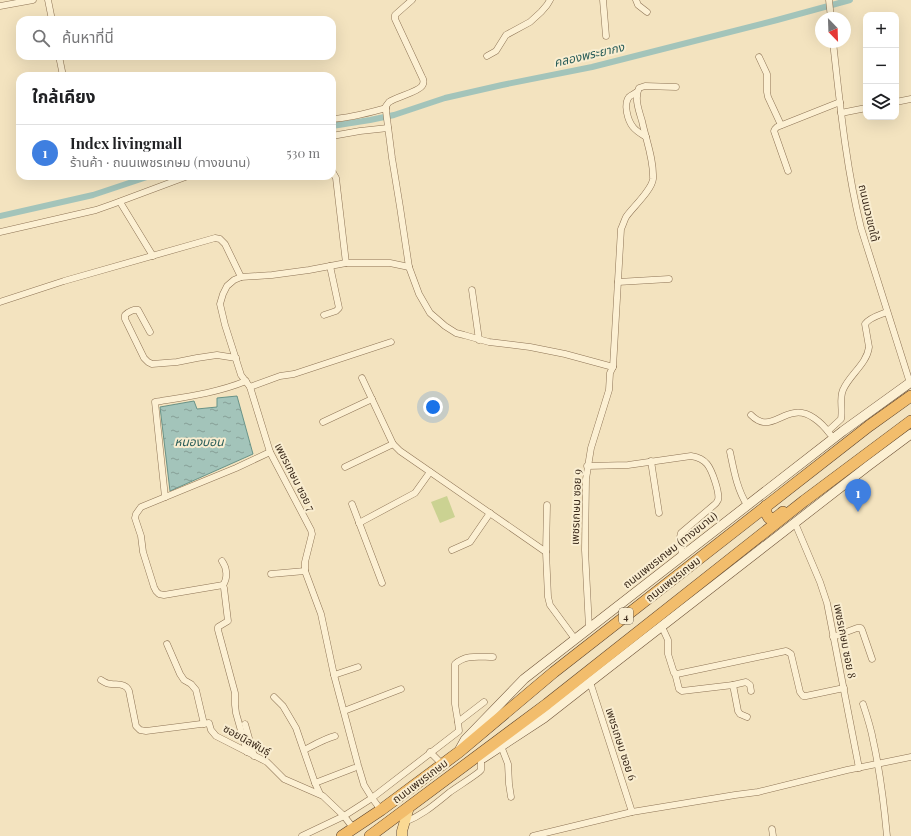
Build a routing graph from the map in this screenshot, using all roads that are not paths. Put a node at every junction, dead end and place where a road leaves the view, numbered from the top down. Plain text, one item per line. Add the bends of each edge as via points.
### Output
1 (33, 0) edge
2 (48, 0) edge
3 (412, 0) edge
4 (550, 0) edge
5 (603, 0) edge
6 (636, 0) edge
7 (829, 0) edge
8 (0, 6) edge
9 (647, 12) dead end
10 (830, 12) edge
11 (51, 16) edge
12 (606, 36) dead end
13 (834, 48) edge
14 (487, 56) dead end
15 (759, 57) dead end
16 (60, 60) edge
17 (63, 72) edge
18 (676, 87) dead end
19 (637, 92) junction
20 (911, 99) edge
21 (899, 101) edge
22 (840, 102) junction
23 (386, 109) junction
24 (863, 109) edge
25 (841, 113) junction
26 (336, 119) edge
27 (388, 126) junction
28 (781, 126) junction
29 (336, 135) edge
30 (646, 137) junction
31 (788, 171) dead end
32 (336, 178) edge
33 (178, 180) edge
34 (120, 202) junction
35 (0, 232) edge
36 (153, 256) junction
37 (346, 263) junction
38 (330, 266) junction
39 (409, 267) junction
40 (241, 277) junction
41 (669, 279) dead end
42 (618, 282) junction
43 (472, 290) dead end
44 (0, 302) edge
45 (887, 312) junction
46 (324, 315) dead end
47 (150, 332) dead end
48 (479, 340) junction
49 (391, 342) dead end
50 (236, 358) junction
51 (613, 367) junction
52 (362, 378) dead end
53 (246, 381) junction
54 (911, 382) edge
55 (250, 388) junction
56 (911, 396) edge
57 (372, 399) junction
58 (751, 415) dead end
59 (911, 421) edge
60 (323, 422) dead end
61 (831, 434) junction
62 (911, 434) edge
63 (393, 444) junction
64 (270, 452) junction
65 (730, 452) dead end
66 (651, 461) junction
67 (588, 466) junction
68 (345, 467) dead end
69 (430, 472) junction
70 (828, 483) junction
71 (165, 497) junction
72 (352, 504) dead end
73 (747, 505) junction
74 (547, 506) dead end
75 (766, 506) junction
76 (490, 513) junction
77 (659, 513) dead end
78 (359, 523) junction
79 (795, 523) junction
80 (452, 550) dead end
81 (546, 552) junction
82 (682, 556) junction
83 (222, 561) dead end
84 (305, 571) junction
85 (271, 574) dead end
86 (382, 583) dead end
87 (223, 585) junction
88 (662, 627) junction
89 (589, 628) junction
90 (833, 637) junction
91 (575, 639) junction
92 (167, 644) dead end
93 (493, 657) dead end
94 (872, 659) dead end
95 (358, 667) dead end
96 (675, 673) junction
97 (334, 675) junction
98 (101, 680) dead end
99 (590, 682) junction
100 (733, 685) junction
101 (844, 688) junction
102 (400, 689) dead end
103 (751, 691) dead end
104 (274, 697) dead end
105 (484, 702) dead end
106 (863, 704) dead end
107 (344, 711) junction
108 (747, 717) dead end
109 (458, 722) junction
110 (206, 723) junction
111 (245, 724) dead end
112 (459, 731) junction
113 (473, 732) junction
114 (335, 736) dead end
115 (501, 746) junction
116 (304, 750) junction
117 (248, 752) junction
118 (430, 752) junction
119 (458, 752) junction
120 (254, 756) junction
121 (911, 757) edge
122 (481, 759) junction
123 (442, 764) junction
124 (878, 764) junction
125 (463, 767) junction
126 (354, 768) dead end
127 (859, 768) junction
128 (315, 782) junction
129 (320, 794) junction
130 (511, 797) dead end
131 (372, 798) junction
132 (409, 807) junction
133 (381, 810) junction
134 (632, 812) junction
135 (344, 816) junction
136 (405, 822) junction
137 (354, 828) junction
138 (302, 836) edge
139 (342, 836) edge
140 (370, 836) edge
141 (402, 836) edge
142 (533, 836) edge
143 (886, 836) edge

1 - 8 street
2 - 11 street
3 - 23 street via 395,15 395,19 424,81 419,89 388,102
4 - 14 street via 530,22 506,35 496,51
5 - 12 street
6 - 9 street
7 - 10 street
13 - 22 street, ถนนนวเขตใต้
15 - 28 street via 767,74 768,97
16 - 17 street
18 - 19 street via 645,86
19 - 30 street, เพชรเกษม ซอย 9
19 - 30 street via 626,102 626,110 632,127
20 - 21 street
22 - 25 street, ถนนนวเขตใต้
22 - 28 street
23 - 26 street
23 - 27 street
24 - 25 street
25 - 45 street, ถนนนวเขตใต้ via 855,203
27 - 29 street
27 - 39 street
28 - 31 street via 774,131
30 - 42 street, เพชรเกษม ซอย 9 via 652,162 652,182 623,224
32 - 37 street
33 - 34 street
34 - 35 street
34 - 36 street
36 - 40 street via 215,238 220,239
36 - 44 street
37 - 38 street
37 - 39 street
38 - 40 street
38 - 46 street via 339,308
39 - 48 street via 419,294 430,313 456,333
40 - 50 street, เพชรเกษม ซอย 7 via 227,286 220,304
41 - 42 street
42 - 51 street, เพชรเกษม ซอย 9
43 - 48 street
45 - 54 street, ถนนนวเขตใต้
45 - 61 street via 865,324 869,350 842,392 841,419
47 - 50 street via 138,310 124,315 144,358 152,364 217,355
48 - 51 street via 565,354
49 - 55 street via 294,374 280,376
50 - 53 street, เพชรเกษม ซอย 7 via 241,375
51 - 67 street, เพชรเกษม ซอย 9
52 - 57 street
53 - 55 street, เพชรเกษม ซอย 7
53 - 71 street via 213,391 155,402
54 - 61 main road, ถนนเพชรเกษม (ทางขนาน) / 4
55 - 64 street, เพชรเกษม ซอย 7
56 - 75 highway, ถนนเพชรเกษม / 4
57 - 60 street
57 - 63 street
58 - 61 street via 759,421 769,422 795,413 805,414
59 - 70 highway, ถนนเพชรเกษม / 4
61 - 73 main road, ถนนเพชรเกษม (ทางขนาน) / 4
62 - 79 main road, 4
63 - 68 street
63 - 69 street
64 - 71 street
64 - 84 street, เพชรเกษม ซอย 7 via 311,530
65 - 73 street via 738,488
66 - 67 street via 628,465
66 - 77 street
66 - 82 street via 697,457 706,463 713,474 717,501 681,533
67 - 89 street, เพชรเกษม ซอย 9 via 585,550
69 - 76 street
69 - 78 street via 415,493
70 - 75 highway via 804,494 775,518 767,517
70 - 125 highway, ถนนเพชรเกษม / 4
71 - 87 street via 141,507 135,518 156,592 164,595
72 - 78 street
73 - 82 main road, ถนนเพชรเกษม (ทางขนาน) / 4
74 - 81 street
75 - 119 highway, ถนนเพชรเกษม / 4 via 554,672
76 - 80 street via 470,542
76 - 81 street
78 - 86 street
79 - 88 main road, 4
79 - 90 street, เพชรเกษม ซอย 8 via 827,603
81 - 91 street via 550,605
82 - 89 main road, ถนนเพชรเกษม (ทางขนาน) / 4
83 - 87 street via 226,575 226,582
84 - 85 street
84 - 97 street, เพชรเกษม ซอย 7 via 321,614
87 - 117 street via 228,621 218,627 218,630 235,693 236,713
88 - 96 street via 668,640 668,654
88 - 99 main road, 4
89 - 91 main road, ถนนเพชรเกษม (ทางขนาน) / 4
90 - 94 street via 860,628
90 - 101 street, เพชรเกษม ซอย 8
91 - 113 main road, ถนนเพชรเกษม (ทางขนาน) / 4 via 524,679
92 - 110 street via 180,674 196,690
93 - 109 street via 471,657 455,664 455,704
95 - 97 street
96 - 100 street via 682,692
96 - 101 street via 786,651 791,654 803,696
97 - 107 street, เพชรเกษม ซอย 7
98 - 110 street via 109,684 126,686 136,726 140,730
99 - 115 main road, 4 via 544,718
99 - 134 street, เพชรเกษม ซอย 6
100 - 103 street via 746,682 750,685
100 - 108 street via 738,711
101 - 127 street, เพชรเกษม ซอย 8
102 - 107 street
104 - 116 street via 283,706 296,728
105 - 109 street
106 - 124 street
107 - 131 street, เพชรเกษม ซอย 7 via 364,784
109 - 112 street
110 - 117 street, ซอยนิลพันธุ์ via 216,736
111 - 120 street
112 - 113 street
112 - 118 street
113 - 119 main road, ถนนเพชรเกษม (ทางขนาน) / 4
114 - 116 street
115 - 122 main road, 4
115 - 130 street via 508,764
116 - 128 street
117 - 120 street, ซอยนิลพันธุ์
118 - 123 street
118 - 131 street
119 - 123 highway, ถนนเพชรเกษม / 4
120 - 129 street, ซอยนิลพันธุ์ via 267,762 284,779
121 - 124 street
122 - 125 main road, 4
122 - 136 street via 479,772 417,817
123 - 133 highway, ถนนเพชรเกษม / 4
124 - 127 street
124 - 143 street
125 - 132 highway, ถนนเพชรเกษม / 4
126 - 128 street
127 - 134 street via 758,792
128 - 129 street
129 - 135 street, ซอยนิลพันธุ์
131 - 133 street, เพชรเกษม ซอย 7
131 - 135 street
132 - 136 main road
132 - 140 highway, ถนนเพชรเกษม / 4
133 - 137 highway, ถนนเพชรเกษม / 4
134 - 142 street
135 - 137 street, ซอยนิลพันธุ์
135 - 138 street
136 - 141 main road
137 - 139 highway, ถนนเพชรเกษม / 4

